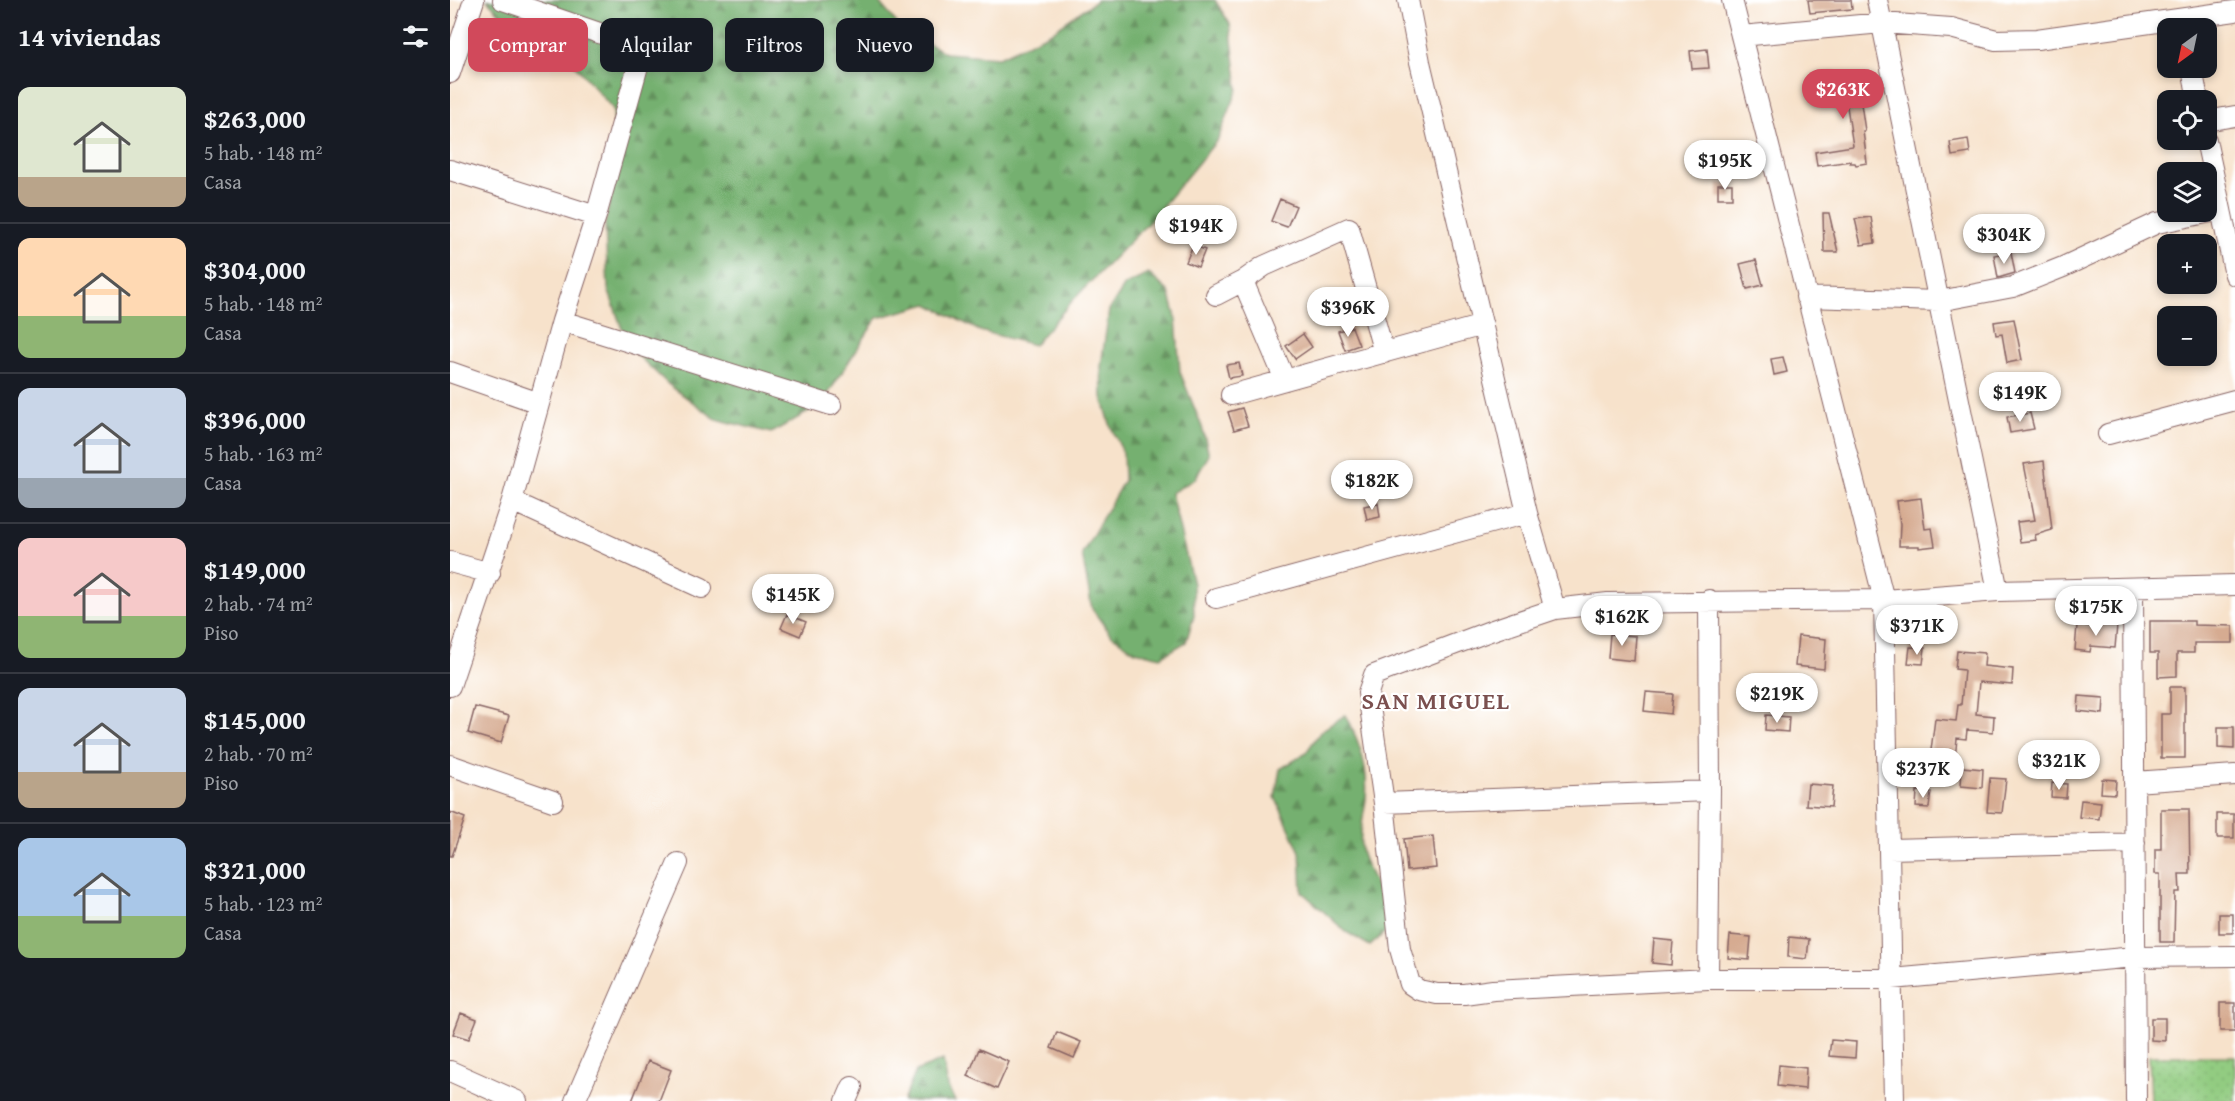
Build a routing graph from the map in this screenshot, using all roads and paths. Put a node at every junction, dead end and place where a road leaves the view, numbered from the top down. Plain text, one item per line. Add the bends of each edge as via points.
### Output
1 (474, 0) edge
2 (503, 0) edge
3 (1408, 0) edge
4 (1732, 0) edge
5 (1877, 0) edge
6 (2235, 11) edge
7 (2183, 16) edge
8 (1882, 23) junction
9 (1741, 36) junction
10 (450, 73) edge
11 (2235, 116) edge
12 (2217, 119) edge
13 (2208, 150) edge
14 (450, 170) edge
15 (2221, 210) junction
16 (596, 216) junction
17 (2235, 275) edge
18 (1243, 281) junction
19 (1216, 295) dead end
20 (1806, 297) junction
21 (1939, 301) junction
22 (562, 321) junction
23 (1483, 325) junction
24 (1384, 353) junction
25 (450, 372) edge
26 (1285, 380) junction
27 (1231, 395) dead end
28 (2235, 400) edge
29 (539, 403) junction
30 (831, 405) dead end
31 (2108, 434) dead end
32 (512, 501) junction
33 (1527, 513) junction
34 (450, 562) edge
35 (490, 573) junction
36 (2235, 585) edge
37 (702, 588) dead end
38 (2133, 589) junction
39 (1998, 591) junction
40 (1216, 598) dead end
41 (1710, 600) junction
42 (1884, 600) junction
43 (1555, 609) junction
44 (450, 686) edge
45 (450, 765) edge
46 (2235, 775) edge
47 (2134, 782) junction
48 (1710, 791) junction
49 (554, 801) dead end
50 (1384, 802) junction
51 (2135, 843) junction
52 (1889, 849) junction
53 (678, 863) dead end
54 (2235, 956) edge
55 (2135, 957) junction
56 (1708, 979) junction
57 (1892, 980) junction
58 (450, 1071) edge
59 (517, 1101) edge
60 (575, 1101) edge
61 (1894, 1101) edge
62 (2136, 1101) edge

1 - 10 street
2 - 16 street via 644,48
3 - 23 street
4 - 9 street
5 - 8 street
6 - 7 street
7 - 8 street via 2016,40 1996,40 1951,28
8 - 9 street
8 - 21 street
9 - 20 street
11 - 12 street
13 - 15 street
14 - 16 street
15 - 17 street
15 - 21 street via 2157,223 2013,286
16 - 22 street
18 - 19 street
18 - 24 street via 1264,266 1349,228
18 - 26 street
20 - 21 street
20 - 42 street
21 - 39 street
22 - 29 street
22 - 30 street
23 - 24 street
23 - 33 street
24 - 26 street
25 - 29 street
26 - 27 street
28 - 31 street
29 - 32 street
32 - 35 street
32 - 37 street
33 - 40 street
33 - 43 street
34 - 35 street
35 - 44 street
36 - 38 street
38 - 39 street
38 - 47 street
39 - 42 street
41 - 42 street
41 - 43 street
41 - 48 street
42 - 52 street
43 - 50 street via 1374,675 1368,693
45 - 49 street
46 - 47 street
47 - 51 street
48 - 50 street
48 - 56 street
50 - 56 street via 1400,949 1410,984 1419,990 1464,994
51 - 52 street
51 - 55 street
52 - 57 street
53 - 60 street
54 - 55 street
55 - 57 street
55 - 62 street
56 - 57 street
57 - 61 street
58 - 59 street

